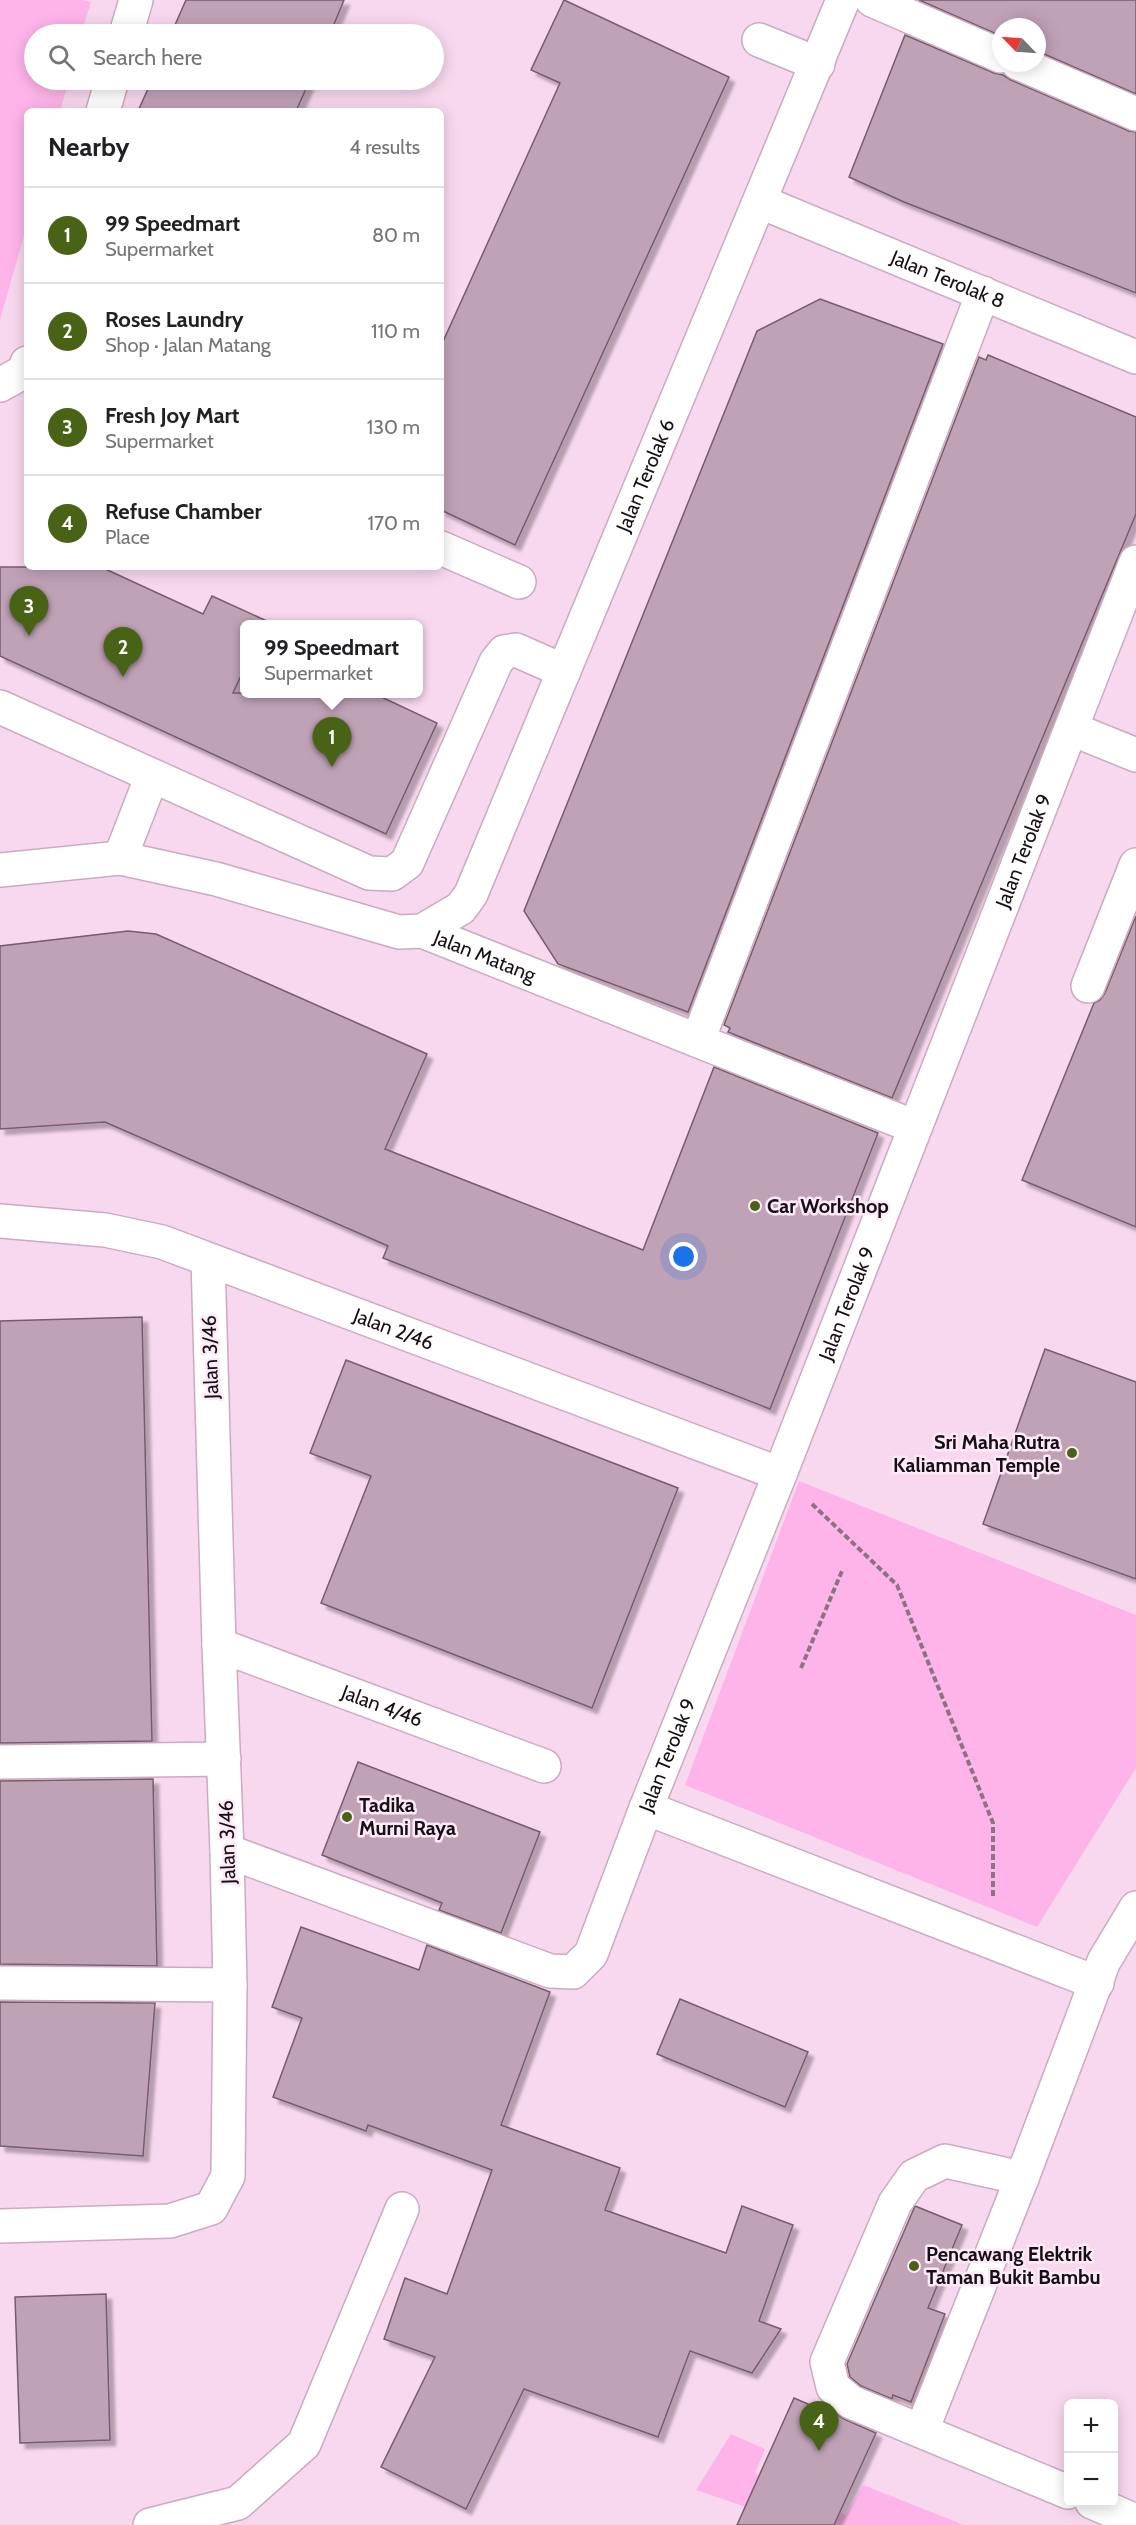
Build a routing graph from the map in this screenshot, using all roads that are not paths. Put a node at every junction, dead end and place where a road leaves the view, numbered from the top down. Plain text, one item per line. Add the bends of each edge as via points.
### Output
1 (136, 0) edge
2 (843, 0) edge
3 (872, 0) edge
4 (129, 24) edge
5 (759, 40) dead end
6 (992, 52) edge
7 (818, 64) junction
8 (1039, 72) edge
9 (109, 90) edge
10 (104, 108) edge
11 (1136, 114) edge
12 (761, 202) junction
13 (983, 293) junction
14 (1136, 357) edge
15 (444, 549) edge
16 (1136, 562) edge
17 (519, 582) dead end
18 (564, 671) junction
19 (0, 707) edge
20 (1072, 729) junction
21 (1136, 755) edge
22 (152, 776) junction
23 (120, 858) junction
24 (1136, 865) edge
25 (0, 870) edge
26 (422, 931) junction
27 (1088, 986) dead end
28 (698, 1040) junction
29 (915, 1127) junction
30 (0, 1221) edge
31 (208, 1260) junction
32 (780, 1474) junction
33 (219, 1645) junction
34 (224, 1759) junction
35 (0, 1762) edge
36 (544, 1766) dead end
37 (646, 1808) junction
38 (228, 1851) junction
39 (1136, 1908) edge
40 (0, 1983) edge
41 (1097, 1983) junction
42 (230, 1985) junction
43 (1022, 2178) junction
44 (402, 2209) dead end
45 (0, 2226) edge
46 (922, 2430) junction
47 (1064, 2490) edge
48 (1103, 2507) edge
49 (1136, 2522) edge
50 (150, 2525) edge

1 - 4 street
2 - 7 street, Jalan Terolak 6
3 - 6 street
5 - 7 street
7 - 12 street, Jalan Terolak 6
8 - 11 street
9 - 10 street
12 - 13 street, Jalan Terolak 8
12 - 18 street, Jalan Terolak 6
13 - 14 street, Jalan Terolak 8
13 - 28 street
15 - 17 street
16 - 20 street, Jalan Terolak 9
18 - 22 street via 516,650 504,652 407,863 392,874 369,873
18 - 26 street, Jalan Terolak 6 via 471,894 461,908
19 - 22 street
20 - 21 street
20 - 29 street, Jalan Terolak 9
22 - 23 street
23 - 25 street, Jalan Matang
23 - 26 street, Jalan Matang via 216,879 399,932
24 - 27 street
26 - 28 street, Jalan Matang
28 - 29 street, Jalan Matang
29 - 32 street, Jalan Terolak 9
30 - 31 street, Jalan 2/46 via 105,1230 162,1242
31 - 32 street, Jalan 2/46
31 - 33 street, Jalan 3/46
32 - 37 street, Jalan Terolak 9
33 - 34 street, Jalan 3/46
33 - 36 street, Jalan 4/46
34 - 35 street
34 - 38 street, Jalan 3/46
37 - 38 street, Jalan Terolak 9 via 591,1954 573,1972 550,1971
37 - 41 street
38 - 42 street, Jalan 3/46
39 - 41 street via 1104,1961
40 - 42 street
41 - 43 street
42 - 45 street, Jalan 3/46 via 228,2176 211,2208 170,2221
43 - 46 street
43 - 46 street via 945,2161 914,2176 895,2204 827,2362 833,2387 850,2402
44 - 50 street via 304,2444 238,2503
46 - 47 street
48 - 49 street

